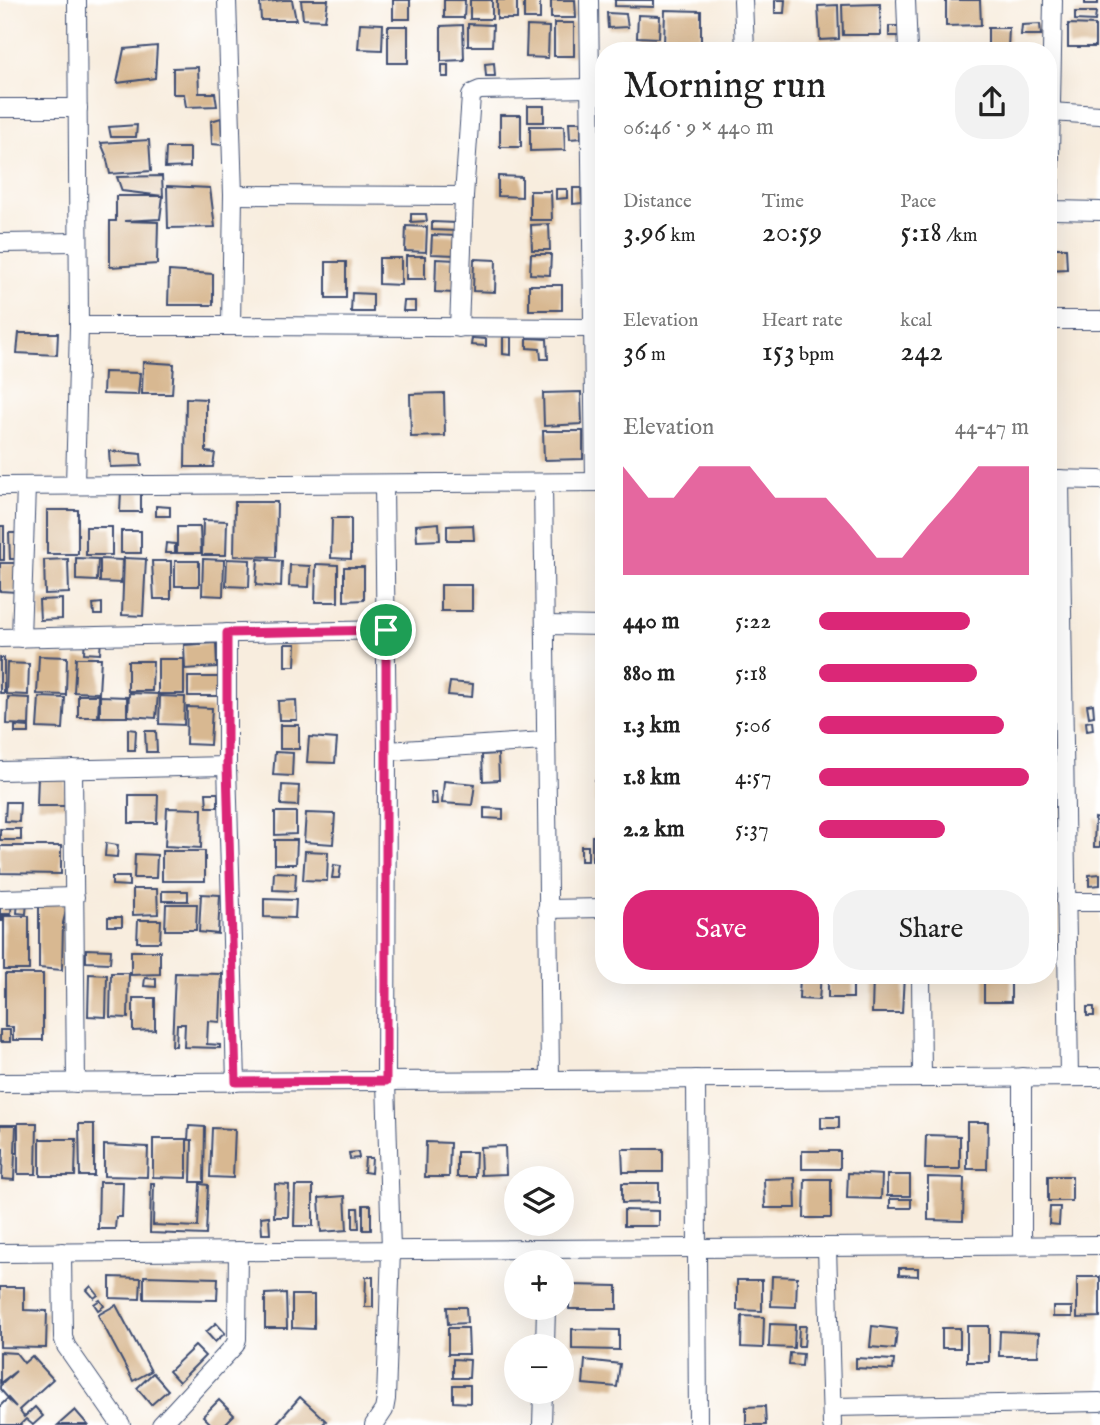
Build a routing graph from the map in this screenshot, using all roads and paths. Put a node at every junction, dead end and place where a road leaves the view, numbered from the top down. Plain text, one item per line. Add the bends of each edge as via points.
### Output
1 (77, 0) edge
2 (227, 0) edge
3 (589, 0) edge
4 (743, 0) edge
5 (906, 0) edge
6 (1053, 0) edge
7 (745, 42) edge
8 (908, 42) edge
9 (1052, 42) edge
10 (590, 88) junction
11 (0, 108) edge
12 (78, 108) junction
13 (1057, 112) edge
14 (1100, 115) edge
15 (233, 195) junction
16 (464, 196) junction
17 (1057, 210) edge
18 (1100, 211) edge
19 (77, 242) junction
20 (0, 243) edge
21 (1057, 320) edge
22 (1100, 320) edge
23 (79, 326) junction
24 (231, 326) junction
25 (459, 328) junction
26 (593, 328) junction
27 (595, 372) edge
28 (1057, 479) edge
29 (1100, 480) edge
30 (595, 482) edge
31 (543, 483) junction
32 (384, 484) junction
33 (75, 485) junction
34 (0, 486) edge
35 (26, 486) junction
36 (546, 625) junction
37 (595, 626) edge
38 (386, 630) junction
39 (227, 633) junction
40 (0, 638) edge
41 (21, 638) junction
42 (1057, 676) edge
43 (545, 741) junction
44 (387, 751) junction
45 (227, 766) junction
46 (73, 769) junction
47 (0, 771) edge
48 (75, 897) junction
49 (0, 899) edge
50 (1066, 902) junction
51 (1100, 902) edge
52 (595, 908) edge
53 (547, 909) junction
54 (921, 984) edge
55 (1022, 1077) junction
56 (1069, 1077) junction
57 (1100, 1077) edge
58 (922, 1078) junction
59 (696, 1079) junction
60 (550, 1080) junction
61 (386, 1081) junction
62 (236, 1082) junction
63 (0, 1083) edge
64 (76, 1083) junction
65 (1022, 1245) junction
66 (1100, 1245) edge
67 (827, 1247) junction
68 (697, 1248) junction
69 (390, 1250) junction
70 (238, 1251) junction
71 (62, 1252) junction
72 (0, 1253) edge
73 (504, 1254) edge
74 (574, 1254) edge
75 (1100, 1402) edge
76 (543, 1404) edge
77 (832, 1416) edge
78 (121, 1425) edge
79 (161, 1425) edge
80 (374, 1425) edge
81 (542, 1425) edge
82 (698, 1425) edge

1 - 12 street
2 - 15 street
3 - 10 street
4 - 7 street
5 - 8 street
6 - 9 street
10 - 16 street via 473,93
10 - 26 street
11 - 12 street
12 - 19 street
13 - 14 street
15 - 16 street
15 - 24 street
16 - 25 street
17 - 18 street
19 - 20 street
19 - 23 street
21 - 22 street
23 - 24 street
23 - 33 street
24 - 25 street
25 - 26 street
26 - 27 street
28 - 29 street
30 - 31 street
31 - 32 street
31 - 36 street
32 - 33 street
32 - 38 street
33 - 35 street
34 - 35 street
35 - 41 street
36 - 37 street
36 - 43 street
38 - 39 street
38 - 44 street
39 - 41 street
39 - 45 street
40 - 41 street
42 - 50 street
43 - 44 street
43 - 53 street
44 - 61 street
45 - 46 street
45 - 62 street
46 - 47 street
46 - 48 street
48 - 49 street
48 - 64 street
50 - 51 street
50 - 56 street
52 - 53 street
53 - 60 street
54 - 58 street
55 - 56 street
55 - 58 street
55 - 65 street
56 - 57 street
58 - 59 street
59 - 60 street
59 - 68 street
60 - 61 street
61 - 62 street
61 - 69 street
62 - 64 street
63 - 64 street
65 - 66 street
65 - 67 street
67 - 68 street
67 - 77 street
68 - 74 street
68 - 82 street
69 - 70 street
69 - 73 street
69 - 80 street via 386,1399
70 - 71 street
70 - 79 street via 235,1345
71 - 72 street
71 - 78 street via 66,1346
75 - 77 street
76 - 81 street

